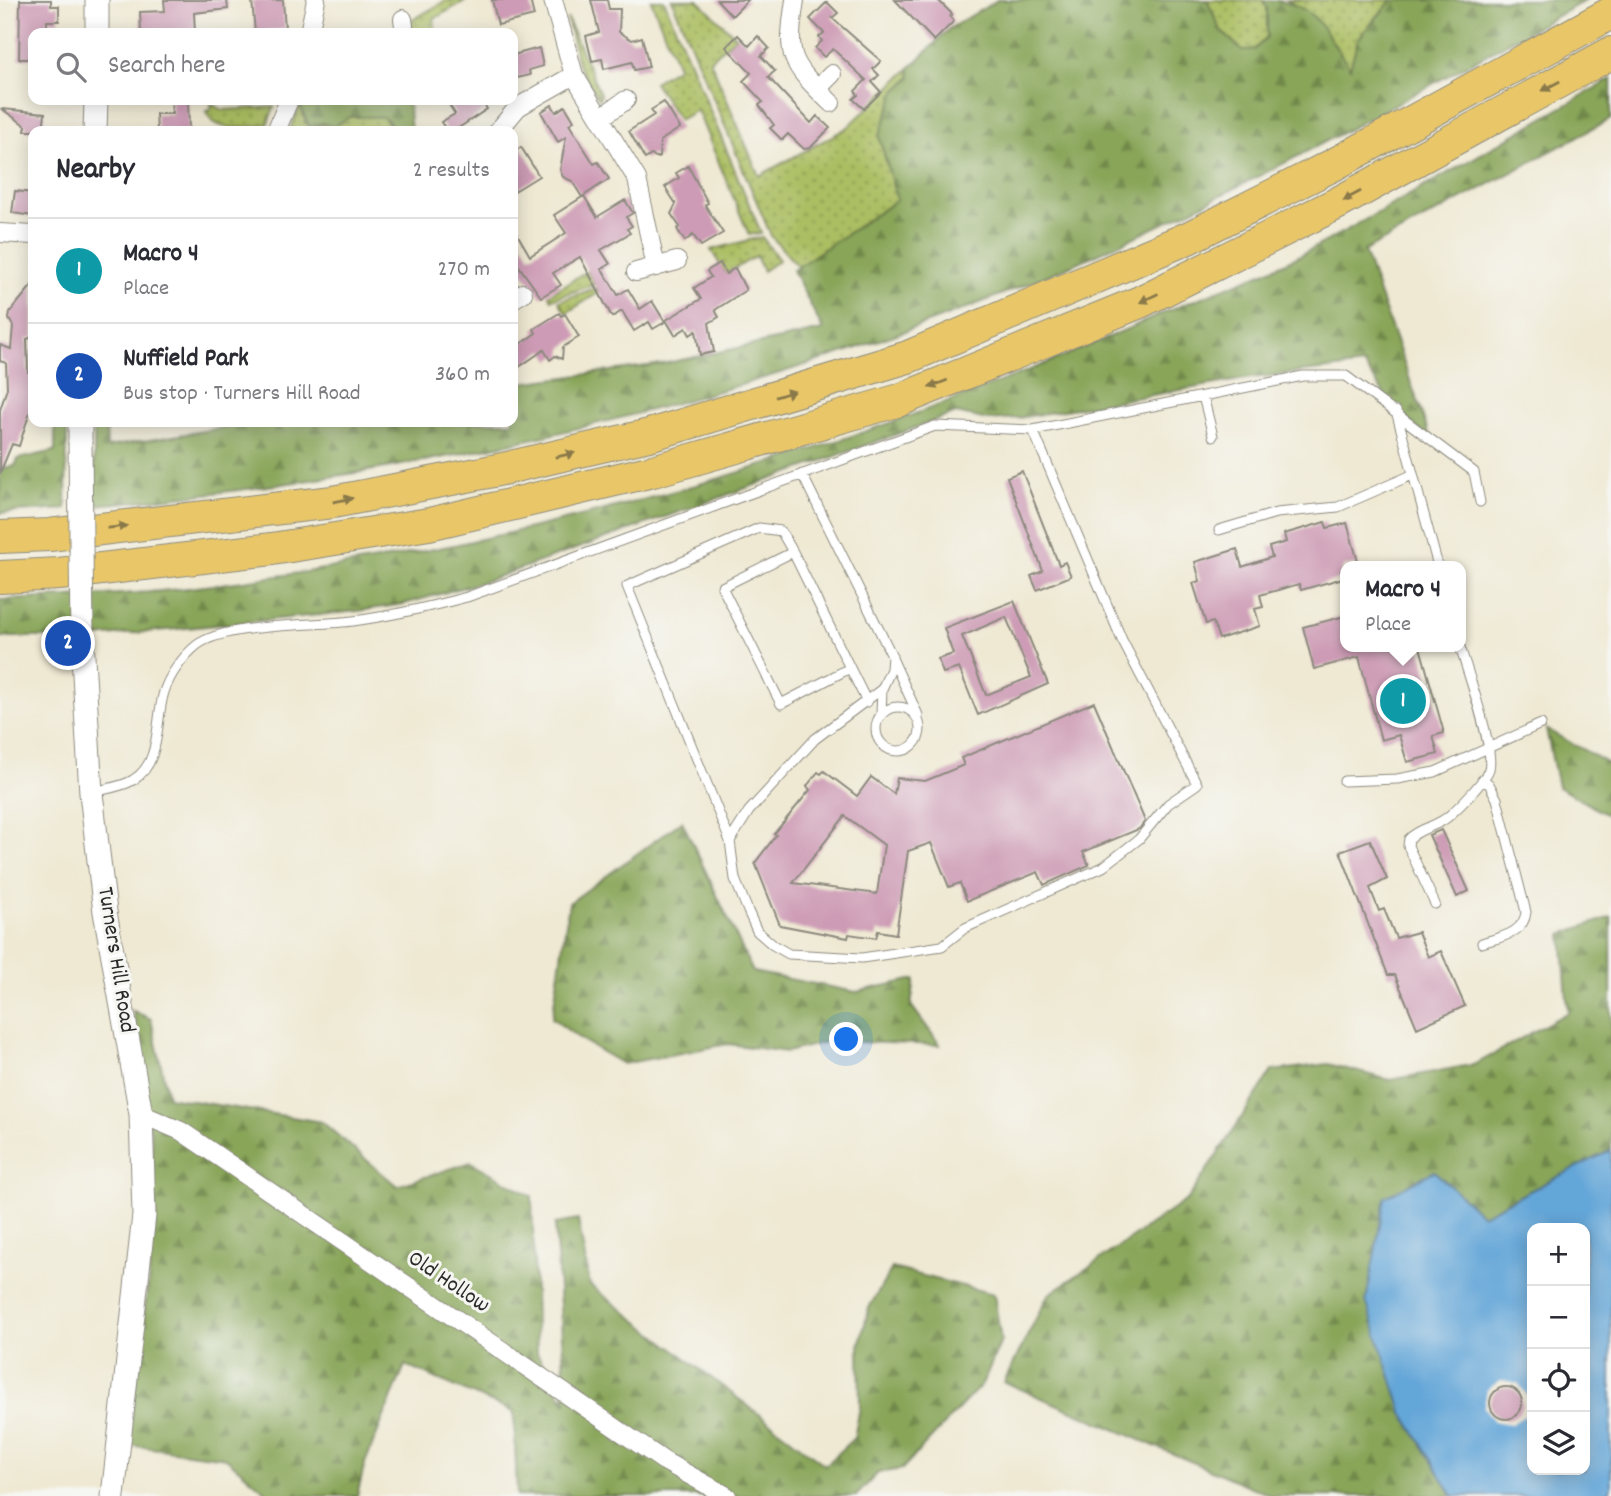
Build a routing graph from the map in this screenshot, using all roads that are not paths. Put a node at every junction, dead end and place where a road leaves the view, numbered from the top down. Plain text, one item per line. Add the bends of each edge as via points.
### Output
1 (97, 0) edge
2 (316, 0) edge
3 (553, 0) edge
4 (794, 0) edge
5 (1611, 13) edge
6 (97, 28) edge
7 (310, 28) edge
8 (1611, 53) edge
9 (832, 74) dead end
10 (574, 75) junction
11 (817, 89) junction
12 (626, 100) dead end
13 (831, 103) dead end
14 (96, 105) edge
15 (287, 105) edge
16 (600, 118) junction
17 (95, 126) edge
18 (278, 126) edge
19 (502, 126) edge
20 (0, 233) edge
21 (28, 235) edge
22 (677, 261) dead end
23 (656, 267) junction
24 (636, 272) dead end
25 (1203, 396) junction
26 (1395, 411) junction
27 (1033, 430) junction
28 (80, 432) edge
29 (1213, 436) dead end
30 (802, 474) junction
31 (1412, 475) junction
32 (1480, 502) dead end
33 (1219, 530) dead end
34 (0, 537) edge
35 (793, 552) junction
36 (1437, 561) edge
37 (0, 577) edge
38 (1461, 652) edge
39 (892, 656) junction
40 (850, 668) junction
41 (882, 690) junction
42 (867, 702) junction
43 (881, 714) junction
44 (919, 720) junction
45 (1541, 724) dead end
46 (1489, 749) junction
47 (1482, 780) junction
48 (1344, 782) dead end
49 (91, 793) junction
50 (730, 841) junction
51 (1435, 904) dead end
52 (1482, 943) dead end
53 (141, 1114) junction
54 (113, 1496) edge
55 (727, 1496) edge

1 - 6 street
2 - 7 street
3 - 10 street
4 - 11 street via 790,49 799,71
34 -> 5 highway via 333,502 484,473 649,436 908,357 1188,238 1333,165
8 -> 37 highway via 1338,203 1140,302 900,400 653,471 429,524 272,549
9 - 11 street
10 - 16 street
10 - 19 street via 518,107
11 - 13 street
12 - 16 street
14 - 17 street
15 - 18 street
16 - 23 street via 637,179
20 - 21 street
22 - 23 street
23 - 24 street
25 - 26 lane via 1303,376 1346,376
25 - 27 lane
25 - 29 lane
26 - 31 lane
26 - 32 lane via 1474,472
27 - 30 lane via 935,426
27 - 50 lane via 1122,639 1197,784 1168,804 1139,839 1103,867 965,928 942,946 862,958 789,954 773,945 757,930 748,911 735,878
28 - 49 street, Turners Hill Road, bridge via 82,640
30 - 39 lane
30 - 49 lane via 467,597 352,621 217,634 195,646 170,676 146,768 133,780
31 - 33 lane via 1338,507 1276,513
31 - 36 lane
35 - 40 lane
35 - 40 lane via 722,587 781,704
35 - 50 lane via 781,531 760,528 627,586
38 - 46 lane
39 - 41 lane
39 - 44 lane
40 - 42 lane
41 - 42 lane
41 - 43 lane
42 - 50 lane via 815,738 750,811
43 - 44 lane via 901,706
43 - 44 lane via 876,727 879,741 898,751 917,741
45 - 46 lane
46 - 47 lane via 1489,768
46 - 48 lane via 1435,772
47 - 51 lane via 1443,821 1409,839 1408,846
47 - 52 lane via 1497,799 1526,912 1520,929
49 - 53 street, Turners Hill Road via 105,912
53 - 54 street, Turners Hill Road via 145,1215
53 - 55 street, Old Hollow via 181,1131 664,1461

